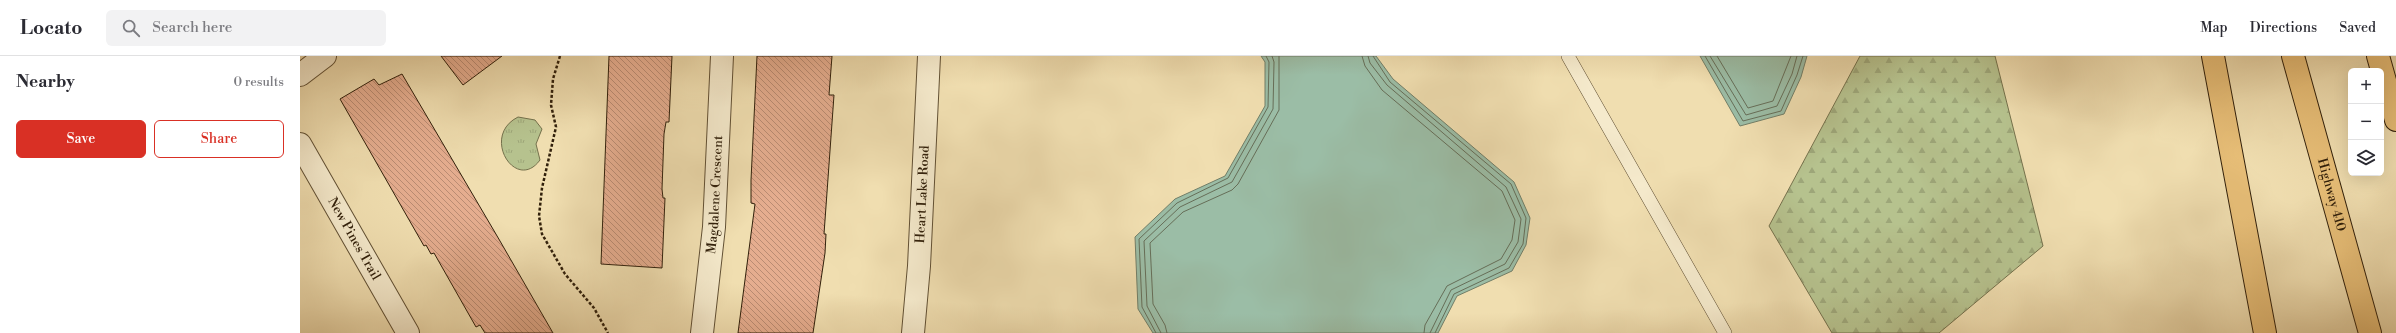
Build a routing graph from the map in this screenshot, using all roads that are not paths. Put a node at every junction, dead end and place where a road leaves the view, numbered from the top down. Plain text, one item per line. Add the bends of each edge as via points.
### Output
1 (325, 56) edge
2 (722, 56) edge
3 (930, 56) edge
4 (1568, 56) edge
5 (2213, 56) edge
6 (2293, 56) edge
7 (2378, 56) edge
8 (300, 75) edge
9 (2396, 120) edge
10 (300, 144) edge
11 (408, 333) edge
12 (702, 333) edge
13 (913, 333) edge
14 (1725, 333) edge
15 (2265, 333) edge
16 (2370, 333) edge

1 - 8 street
2 - 12 street, Magdalene Crescent via 714,227
3 - 13 street, Heart Lake Road
4 - 14 lane
5 - 15 highway
6 - 16 highway, Highway 410
7 - 9 highway
10 - 11 street, New Pines Trail

